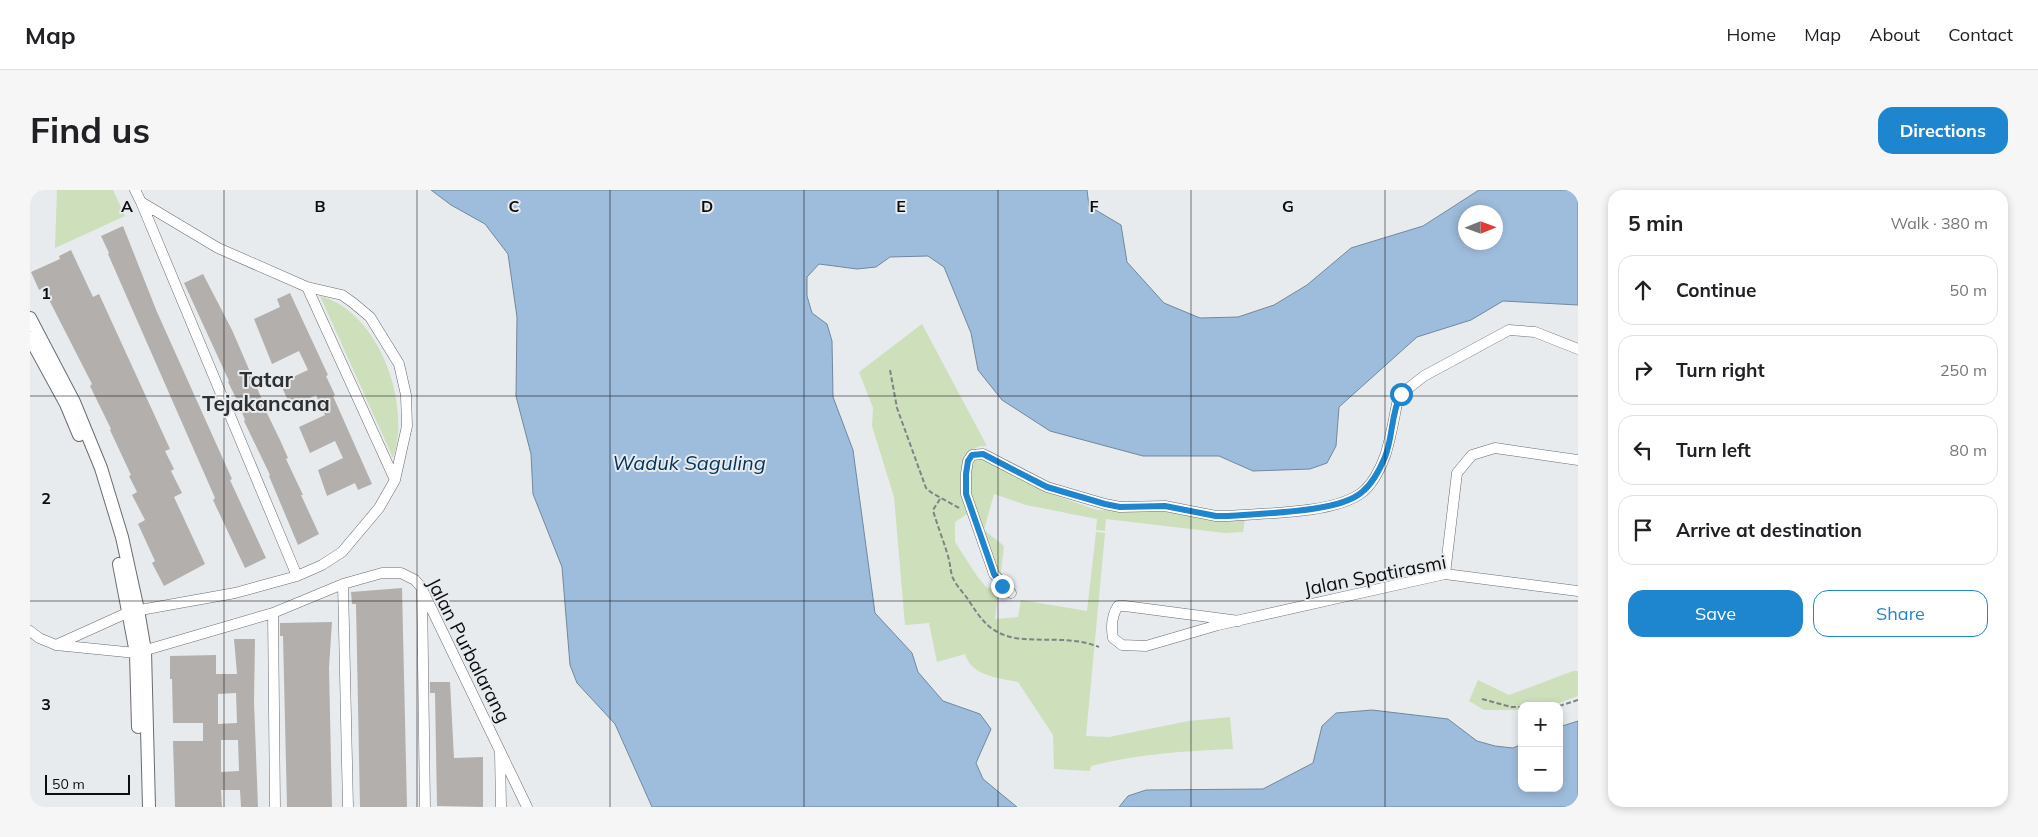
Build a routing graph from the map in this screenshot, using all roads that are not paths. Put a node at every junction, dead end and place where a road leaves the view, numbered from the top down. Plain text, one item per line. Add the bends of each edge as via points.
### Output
1 (135, 190) edge
2 (142, 202) junction
3 (307, 287) junction
4 (30, 318) edge
5 (30, 338) edge
6 (1578, 349) edge
7 (1578, 460) edge
8 (395, 480) junction
9 (1445, 574) junction
10 (297, 576) junction
11 (343, 584) junction
12 (422, 587) junction
13 (1578, 591) edge
14 (1011, 593) dead end
15 (134, 611) junction
16 (273, 613) junction
17 (1239, 621) junction
18 (30, 631) edge
19 (56, 645) junction
20 (140, 652) junction
21 (500, 748) junction
22 (140, 807) edge
23 (149, 807) edge
24 (275, 807) edge
25 (348, 807) edge
26 (425, 807) edge
27 (501, 807) edge
28 (527, 807) edge

1 - 2 street
2 - 3 street via 218,248
2 - 10 street
3 - 8 street
3 - 8 street via 342,295 370,317 399,364 408,410
4 - 15 street via 74,402 101,468 122,538
5 - 15 street via 66,404 94,470
6 - 14 street via 1535,332 1509,330 1424,376 1398,399 1385,457 1372,482 1362,493 1338,504 1313,509 1216,516 1165,506 1120,507 1047,487 983,454 972,455 968,461 966,494 994,574
7 - 9 street via 1495,448 1472,456 1457,473
8 - 10 street via 380,508 342,552
9 - 13 street, Jalan Spatirasmi
9 - 17 street, Jalan Spatirasmi
10 - 15 street via 235,593
11 - 12 street, Jalan Purbalarang via 382,573 400,573
11 - 16 street, Jalan Purbalarang
11 - 25 street
12 - 21 street, Jalan Purbalarang
12 - 26 street
15 - 19 street
15 - 20 street
16 - 20 street, Jalan Purbalarang
16 - 24 street
17 - 17 street, Jalan Spatirasmi via 1146,646 1122,645 1113,638 1112,628 1118,606
18 - 19 street
19 - 20 street
20 - 22 street
20 - 23 street
21 - 27 street
21 - 28 street, Jalan Purbalarang

